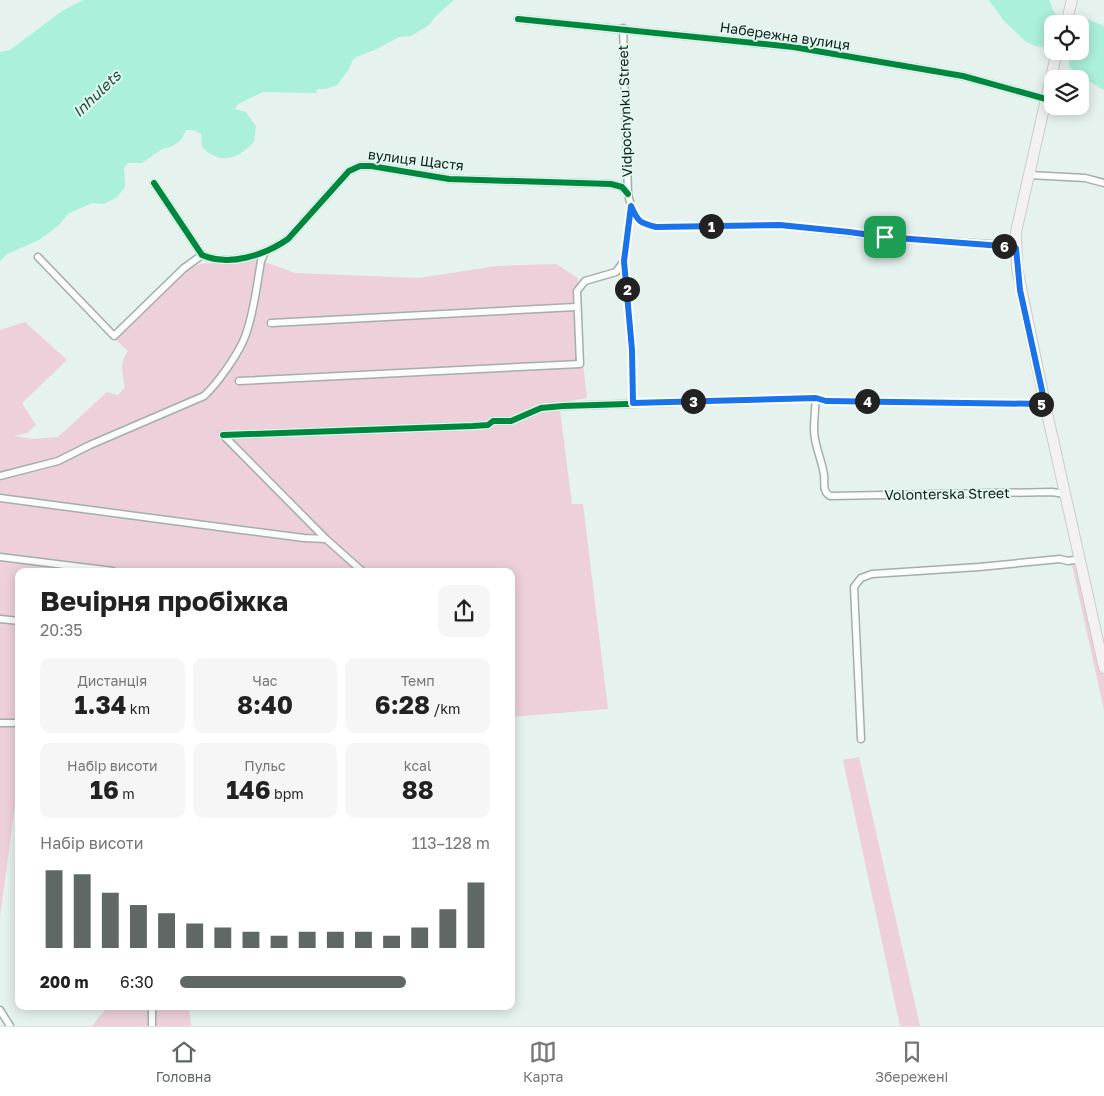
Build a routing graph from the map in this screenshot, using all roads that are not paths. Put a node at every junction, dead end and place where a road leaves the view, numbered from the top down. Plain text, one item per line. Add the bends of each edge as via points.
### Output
1 (1072, 0) edge
2 (1068, 15) edge
3 (518, 19) dead end
4 (623, 28) junction
5 (1044, 98) edge
6 (1044, 108) edge
7 (1029, 175) junction
8 (154, 183) dead end
9 (1104, 183) edge
10 (628, 194) junction
11 (631, 206) junction
12 (1016, 248) junction
13 (264, 252) junction
14 (202, 255) junction
15 (38, 257) dead end
16 (624, 261) junction
17 (576, 307) junction
18 (271, 323) dead end
19 (239, 381) dead end
20 (816, 398) junction
21 (633, 403) junction
22 (1045, 404) junction
23 (0, 476) edge
24 (1065, 494) junction
25 (0, 498) edge
26 (326, 539) junction
27 (0, 557) edge
28 (1080, 558) junction
29 (89, 568) edge
30 (359, 568) edge
31 (0, 619) edge
32 (15, 621) edge
33 (1104, 668) edge
34 (15, 723) edge
35 (0, 724) edge
36 (861, 739) dead end
37 (0, 1010) edge
38 (152, 1010) edge
39 (10, 1026) edge
40 (152, 1026) edge

1 - 2 main road
3 - 4 street, Набережна вулиця
4 - 5 street, Набережна вулиця via 793,47 963,76
4 - 10 street, Vidpochynku Street
6 - 7 main road
7 - 9 street via 1085,178
7 - 12 main road via 1016,232
8 - 14 street
10 - 11 street, Vidpochynku Street
10 - 13 street, вулиця Щастя via 611,184 449,179 360,166 349,171 288,239
11 - 12 street via 637,219 656,227 780,225
11 - 16 street, Vidpochynku Street
12 - 22 main road via 1020,290
13 - 14 street, вулиця Щастя via 224,260 212,260
13 - 23 street via 247,333 204,396 58,461
14 - 15 street via 184,268 114,336
16 - 17 street via 616,272 585,281 577,290
16 - 21 street, Vidpochynku Street
17 - 18 street
17 - 19 street via 580,364
20 - 21 street
20 - 22 street via 826,401
20 - 24 street, Volonterska Street via 816,446 823,468 824,489 830,496
21 - 26 street via 541,408 511,421 493,421 488,425 223,435
22 - 24 main road
24 - 28 main road
25 - 26 street
26 - 30 street
27 - 29 street
28 - 33 main road
28 - 36 street via 872,574 861,578 854,587
31 - 32 street
34 - 35 street
37 - 39 street
38 - 40 street

